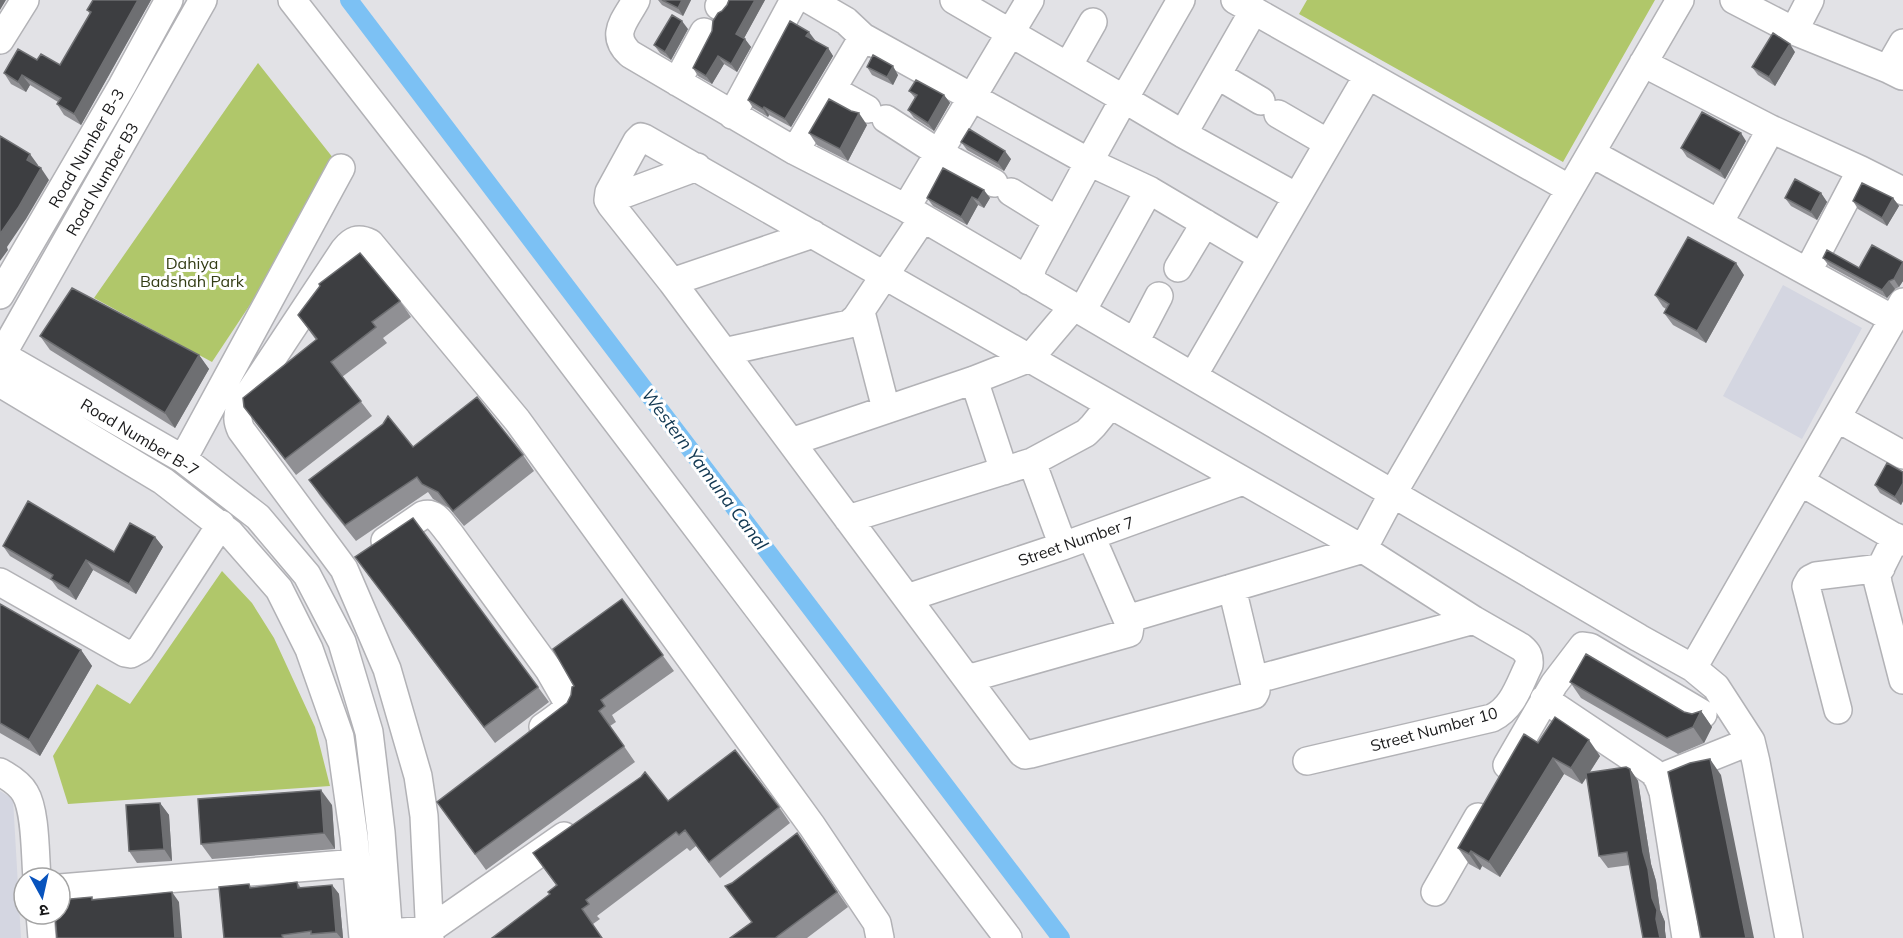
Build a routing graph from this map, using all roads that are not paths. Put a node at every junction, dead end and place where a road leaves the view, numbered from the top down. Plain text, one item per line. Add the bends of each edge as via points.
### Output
1 (25, 0) edge
2 (169, 0) edge
3 (203, 0) edge
4 (292, 0) edge
5 (636, 0) edge
6 (794, 0) edge
7 (810, 0) edge
8 (954, 0) edge
9 (1030, 0) edge
10 (1181, 0) edge
11 (1680, 0) edge
12 (1734, 0) edge
13 (1810, 0) edge
14 (1261, 8) edge
15 (1092, 22) dead end
16 (1794, 31) junction
17 (704, 32) dead end
18 (1010, 33) junction
19 (863, 37) junction
20 (0, 40) edge
21 (1903, 43) edge
22 (1643, 63) junction
23 (1068, 66) junction
24 (1895, 73) edge
25 (1217, 75) junction
26 (1368, 75) junction
27 (677, 82) junction
28 (833, 90) junction
29 (973, 98) junction
30 (1124, 99) junction
31 (732, 115) junction
32 (1771, 129) junction
33 (1183, 134) junction
34 (1328, 143) junction
35 (795, 151) junction
36 (939, 153) junction
37 (1591, 153) junction
38 (1089, 162) junction
39 (697, 167) junction
40 (341, 168) dead end
41 (1861, 170) junction
42 (1570, 189) junction
43 (1149, 190) junction
44 (1903, 191) edge
45 (1297, 197) junction
46 (608, 200) junction
47 (317, 213) junction
48 (914, 213) junction
49 (1056, 220) junction
50 (1205, 223) junction
51 (1719, 223) junction
52 (813, 234) junction
53 (349, 243) junction
54 (1262, 257) junction
55 (1178, 268) dead end
56 (1808, 272) junction
57 (885, 275) junction
58 (1029, 281) junction
59 (672, 282) junction
60 (0, 295) edge
61 (1159, 296) dead end
62 (1078, 308) junction
63 (1898, 310) edge
64 (861, 312) junction
65 (1135, 342) junction
66 (724, 352) junction
67 (0, 356) edge
68 (1030, 357) junction
69 (1193, 376) junction
70 (974, 380) junction
71 (0, 383) edge
72 (1110, 405) junction
73 (886, 409) junction
74 (1837, 418) junction
75 (791, 442) junction
76 (1903, 455) edge
77 (183, 459) junction
78 (1032, 462) junction
79 (1005, 471) junction
80 (1243, 480) junction
81 (1801, 482) junction
82 (1393, 493) junction
83 (848, 519) junction
84 (221, 524) junction
85 (1091, 536) junction
86 (1900, 539) edge
87 (1063, 546) junction
88 (1363, 549) junction
89 (1881, 568) junction
90 (344, 569) junction
91 (0, 582) edge
92 (313, 588) junction
93 (1232, 588) junction
94 (908, 598) junction
95 (1127, 619) junction
96 (1474, 620) junction
97 (1693, 668) junction
98 (967, 678) junction
99 (1254, 680) junction
100 (1903, 680) edge
101 (1544, 699) junction
102 (1838, 710) dead end
103 (1703, 714) dead end
104 (526, 739) edge
105 (1751, 741) junction
106 (1307, 761) dead end
107 (0, 772) edge
108 (1658, 779) junction
109 (585, 821) edge
110 (357, 863) junction
111 (36, 866) edge
112 (72, 887) edge
113 (1436, 892) dead end
114 (429, 934) edge
115 (380, 936) edge
116 (880, 938) edge
117 (1008, 938) edge
118 (1686, 938) edge
119 (1789, 938) edge

1 - 20 street
2 - 60 street, Road Number B-3
3 - 67 street, Road Number B3
4 - 117 street
5 - 27 street via 619,40 630,54
6 - 31 street
7 - 19 street via 846,21
8 - 18 street
9 - 18 street
10 - 30 street
11 - 22 street
12 - 16 street
13 - 16 street
14 - 25 street
14 - 26 street
15 - 23 street
16 - 24 street
17 - 27 street
18 - 23 street
18 - 29 street
19 - 28 street
19 - 29 street
21 - 24 street
22 - 32 street
22 - 37 street
23 - 30 street
25 - 33 street
25 - 34 street
26 - 34 street
26 - 42 street
27 - 31 street
28 - 35 street
28 - 36 street
29 - 36 street
29 - 38 street
30 - 33 street
30 - 38 street
31 - 35 street
32 - 41 street
32 - 51 street
33 - 45 street
34 - 45 street
35 - 48 street
36 - 48 street
36 - 49 street
37 - 42 street
37 - 51 street
38 - 43 street
38 - 49 street
39 - 46 street
39 - 46 street via 640,137
39 - 52 street
40 - 47 street
41 - 44 street
41 - 56 street
42 - 82 street
43 - 50 street
43 - 62 street
45 - 54 street
46 - 59 street
47 - 53 street
47 - 77 street
48 - 57 street
48 - 58 street
49 - 58 street
50 - 54 street
50 - 55 street
51 - 56 street
52 - 57 street
52 - 59 street
53 - 90 street via 237,415 241,430 300,491
53 - 116 street via 356,239 370,243 517,420 804,833 877,923
54 - 69 street
56 - 63 street
57 - 64 street
57 - 68 street
58 - 62 street
59 - 66 street
61 - 65 street
62 - 65 street
62 - 68 street
63 - 74 street
64 - 66 street via 838,328
64 - 73 street
65 - 69 street
66 - 75 street
67 - 77 street, Road Number B-7
68 - 70 street
68 - 72 street
69 - 82 street
70 - 73 street
70 - 79 street
71 - 84 street, Road Number B-7 via 163,481
72 - 78 street via 1086,433
72 - 80 street
73 - 75 street
74 - 76 street
74 - 81 street
75 - 83 street
77 - 92 street, Road Number B-7 via 258,517 307,575
78 - 79 street
78 - 87 street
79 - 83 street
80 - 85 street, Street Number 7
80 - 88 street
81 - 86 street
81 - 97 street
82 - 88 street
82 - 97 street
83 - 94 street
84 - 91 street via 136,653 125,653
84 - 110 street, Road Number B-7 via 279,589 309,649 340,737
85 - 87 street, Street Number 7
85 - 95 street
86 - 89 street
87 - 94 street, Street Number 7
88 - 93 street
88 - 96 street
89 - 100 street via 1878,583
89 - 102 street via 1816,576 1806,586
90 - 92 street
90 - 104 street via 423,515 434,515 549,670 568,703 564,711
90 - 114 street via 387,669 418,776 433,809
92 - 115 street, Road Number B-7 via 342,642 369,732 381,832
93 - 95 street
93 - 99 street
94 - 98 street
95 - 98 street via 1130,630 1125,635
96 - 99 street
96 - 106 street, Street Number 10 via 1521,646 1530,660 1502,713
97 - 105 street via 1716,687
98 - 99 street via 1025,755 1251,696 1256,693
101 - 103 street via 1580,648 1586,646
101 - 108 street
101 - 113 street
105 - 108 street
105 - 119 street
107 - 111 street via 25,792 31,806
108 - 118 street
109 - 114 street
110 - 112 street
110 - 115 street, Road Number B-7
114 - 115 street

